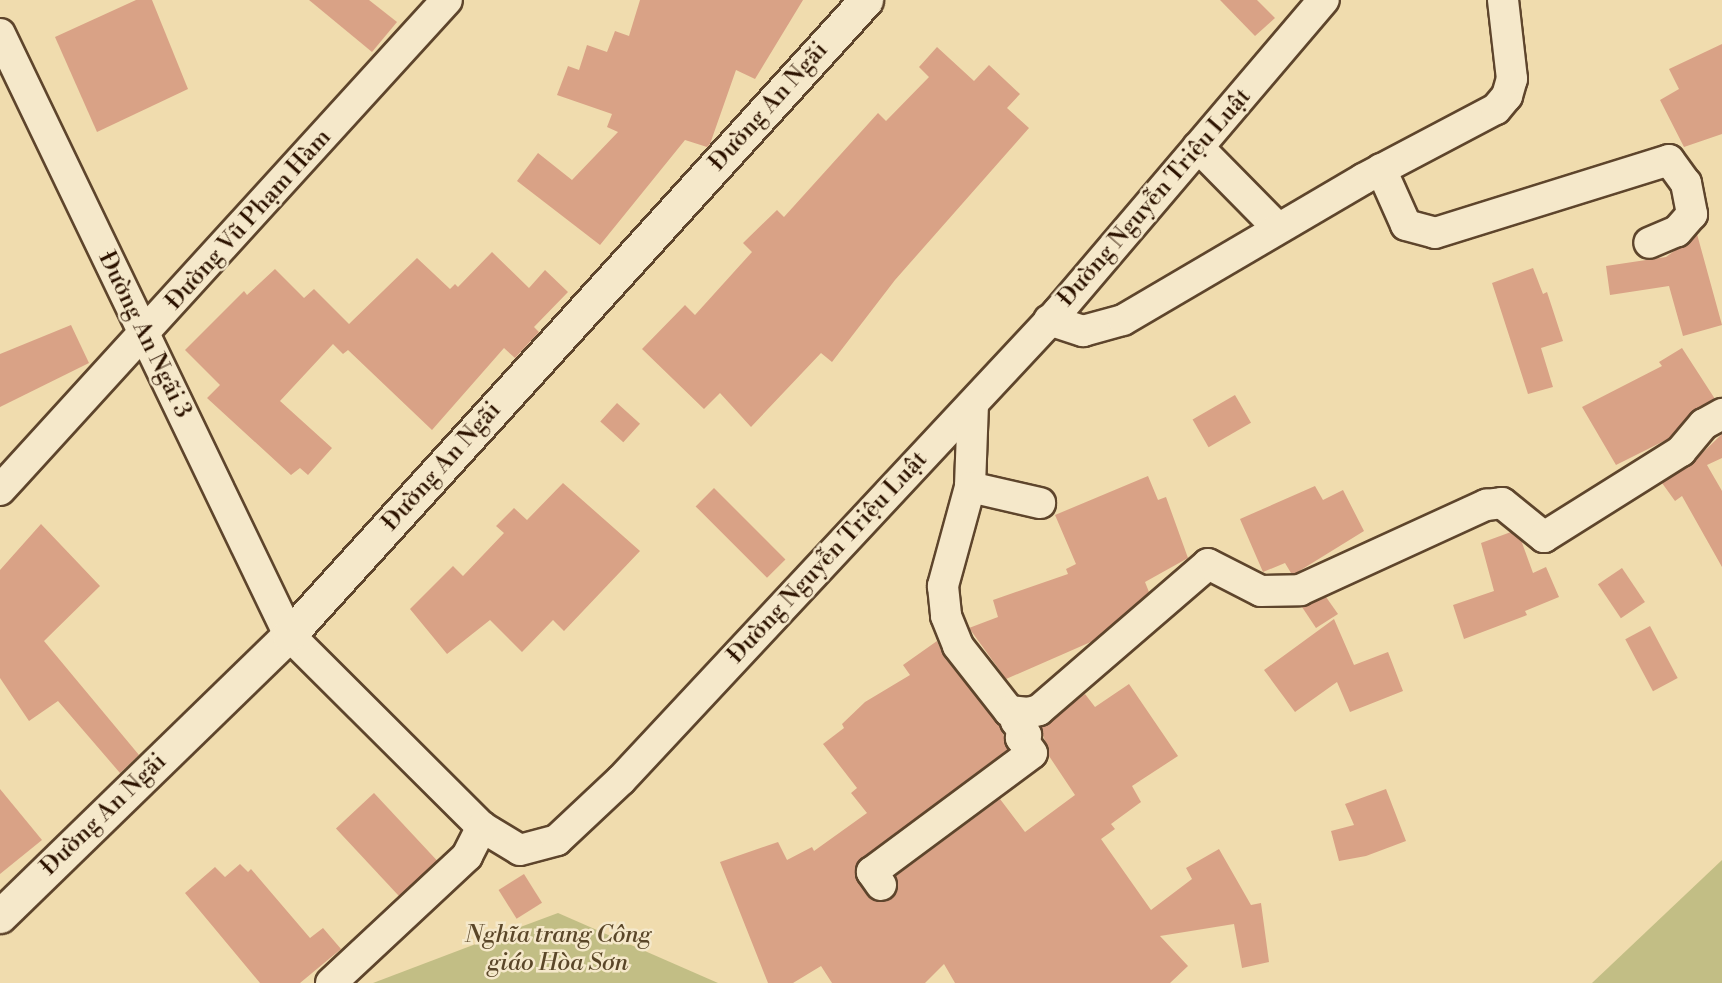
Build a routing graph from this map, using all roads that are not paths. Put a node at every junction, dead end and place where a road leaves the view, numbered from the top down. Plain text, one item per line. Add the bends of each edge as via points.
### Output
1 (447, 0) edge
2 (866, 0) edge
3 (1324, 0) edge
4 (1503, 0) edge
5 (0, 34) edge
6 (1198, 147) junction
7 (1381, 170) junction
8 (1278, 228) junction
9 (1649, 243) dead end
10 (1050, 320) junction
11 (144, 335) junction
12 (973, 404) junction
13 (1722, 414) edge
14 (970, 487) junction
15 (0, 490) edge
16 (1040, 503) dead end
17 (289, 635) junction
18 (1028, 713) junction
19 (482, 827) junction
20 (881, 885) dead end
21 (0, 916) edge
22 (331, 983) edge

1 - 11 street, Đường Vũ Phạm Hàm
2 - 17 main road, Đường An Ngãi
3 - 6 street, Đường Nguyễn Triệu Luật
4 - 7 street via 1512,79 1503,102
5 - 11 street, Đường An Ngãi 3
6 - 8 street
6 - 10 street, Đường Nguyễn Triệu Luật
7 - 8 street
7 - 9 street via 1406,225 1435,232 1669,160 1686,183 1691,217 1677,231
8 - 10 street via 1107,327 1083,331
10 - 12 street, Đường Nguyễn Triệu Luật
11 - 15 street, Đường Vũ Phạm Hàm
11 - 17 street, Đường An Ngãi 3
12 - 14 street
12 - 19 street, Đường Nguyễn Triệu Luật via 582,821 557,840 520,850
13 - 18 street via 1704,424 1681,451 1544,537 1502,503 1486,505 1299,590 1260,591 1208,564 1039,710
14 - 16 street
14 - 18 street via 943,586 946,616 958,646 1009,711
17 - 19 street, Đường Nguyễn Triệu Luật
17 - 21 main road, Đường An Ngãi
18 - 20 street via 1016,721 1026,735 1021,738 1032,753 872,872
19 - 22 street via 467,856

